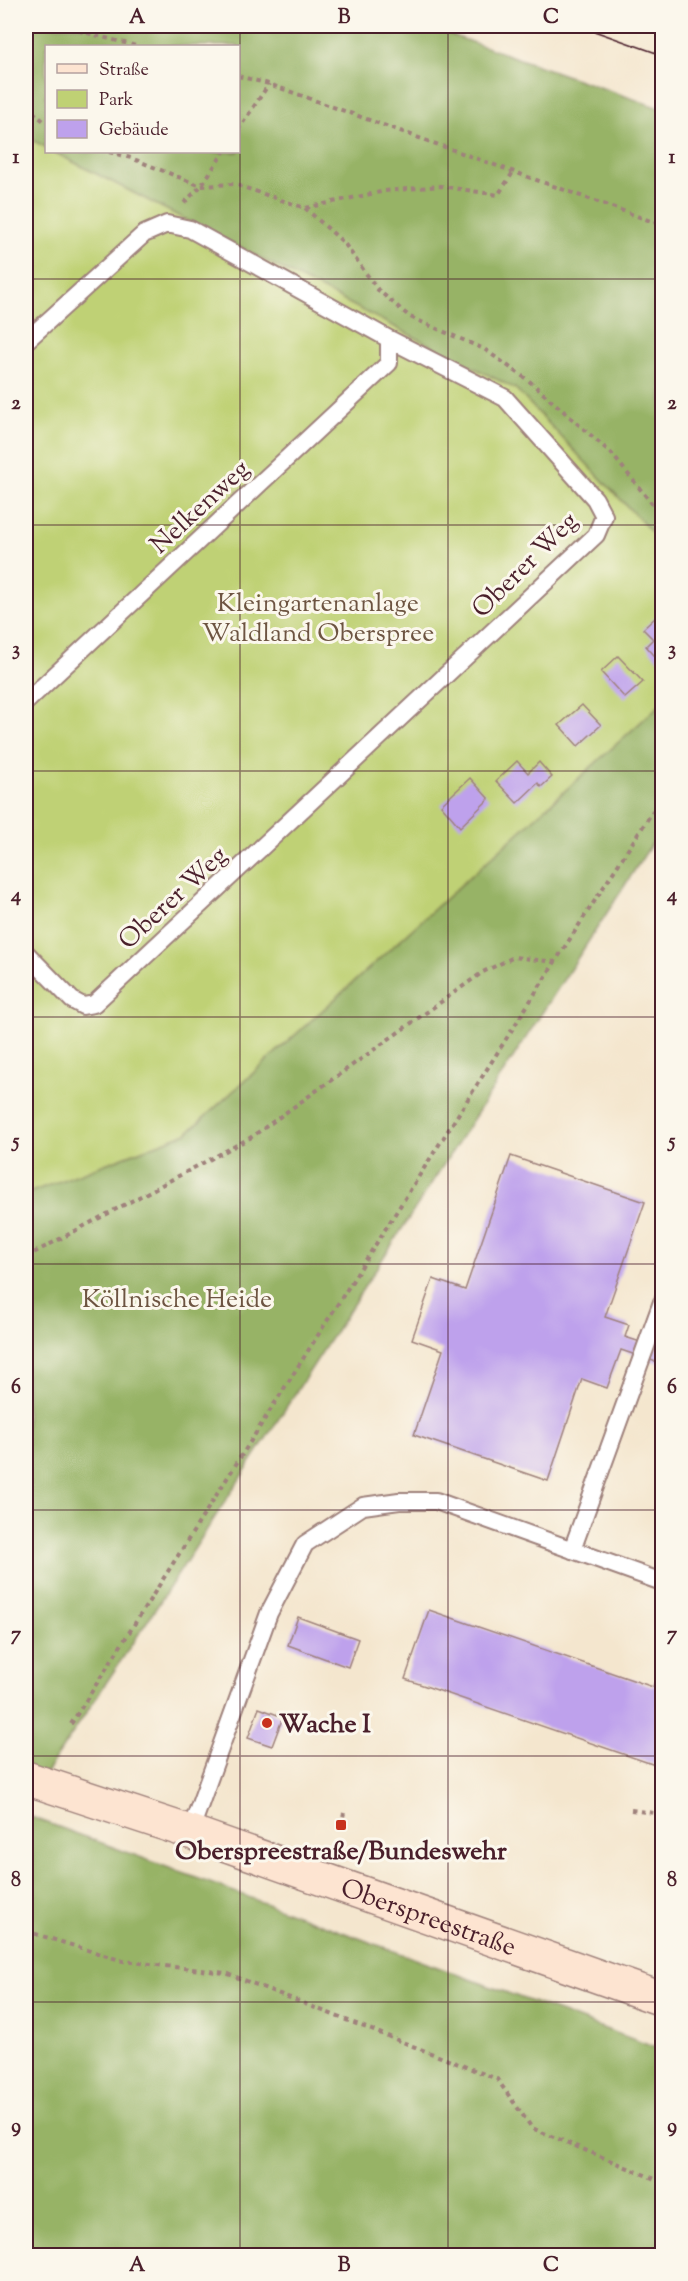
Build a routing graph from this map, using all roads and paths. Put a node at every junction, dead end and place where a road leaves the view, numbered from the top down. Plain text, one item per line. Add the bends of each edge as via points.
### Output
1 (61, 26) edge
2 (132, 45) edge
3 (240, 77) edge
4 (269, 84) junction
5 (26, 106) edge
6 (45, 122) edge
7 (240, 127) edge
8 (113, 153) edge
9 (223, 153) edge
10 (514, 171) junction
11 (201, 186) junction
12 (663, 225) edge
13 (389, 339) junction
14 (26, 341) edge
15 (26, 702) edge
16 (663, 797) edge
17 (26, 953) edge
18 (555, 962) junction
19 (26, 1257) edge
20 (663, 1302) edge
21 (572, 1550) junction
22 (663, 1582) edge
23 (71, 1724) dead end
24 (26, 1778) edge
25 (631, 1810) dead end
26 (344, 1813) dead end
27 (663, 1814) edge
28 (341, 1825) dead end
29 (190, 1832) junction
30 (26, 1931) edge
31 (663, 1999) edge
32 (663, 2182) edge

1 - 2 path
3 - 4 path
4 - 7 path
4 - 10 path
5 - 6 path
8 - 11 path
9 - 11 path
10 - 11 path via 498,195 441,186 385,191 305,208 234,184
10 - 12 path
13 - 14 lane, Oberer Weg via 190,229 166,224 144,234
13 - 15 lane, Nelkenweg via 389,363
13 - 17 lane, Oberer Weg via 505,398 595,499 603,516 596,536 94,1004 82,1006 72,1000
16 - 18 path
18 - 19 path via 514,957 483,972 250,1138
18 - 23 path
20 - 21 lane
21 - 22 lane
21 - 29 lane via 436,1501 363,1506 305,1544 269,1613
24 - 29 main road, Oberspreestraße
25 - 27 path
26 - 28 path
29 - 31 main road, Oberspreestraße
30 - 32 path via 123,1961 226,1973 497,2079 532,2128

